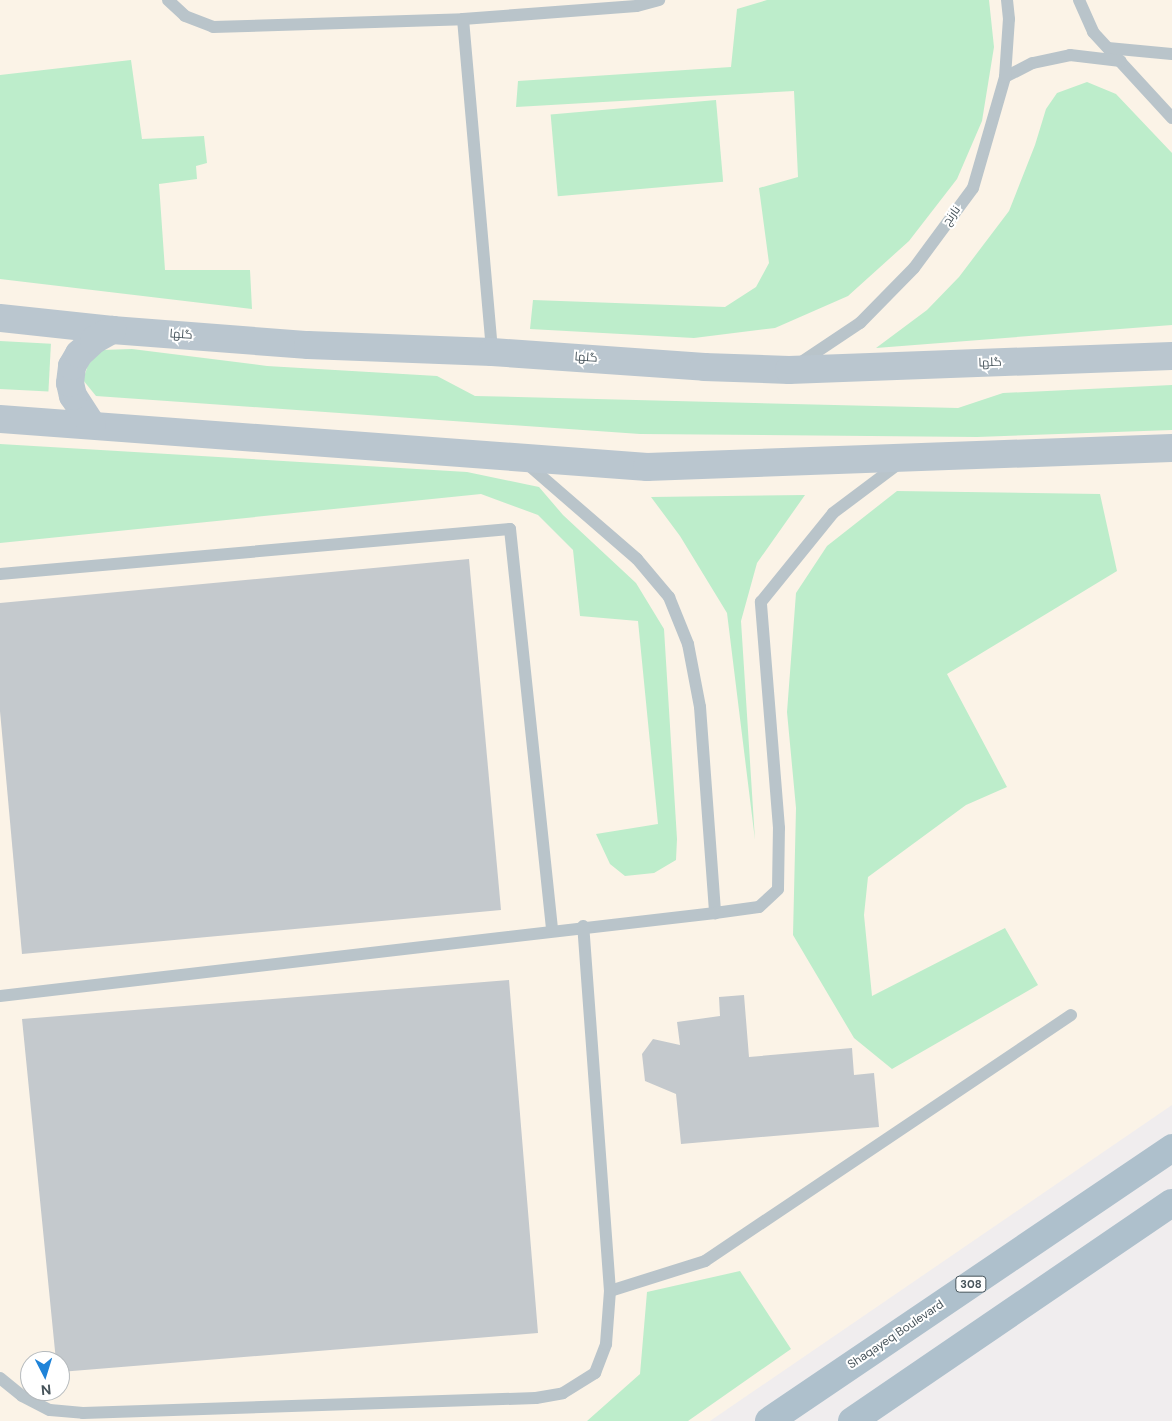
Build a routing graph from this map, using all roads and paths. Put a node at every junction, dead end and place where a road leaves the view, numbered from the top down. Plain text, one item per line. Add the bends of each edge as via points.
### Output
1 (168, 0) edge
2 (660, 0) edge
3 (1007, 0) edge
4 (1079, 0) edge
5 (463, 19) junction
6 (1108, 48) junction
7 (1172, 54) edge
8 (1121, 62) junction
9 (1005, 77) junction
10 (1172, 118) edge
11 (0, 318) edge
12 (112, 330) junction
13 (492, 352) junction
14 (1172, 356) edge
15 (789, 370) junction
16 (0, 420) edge
17 (92, 425) junction
18 (1172, 448) edge
19 (519, 458) junction
20 (906, 458) junction
21 (0, 574) edge
22 (715, 913) junction
23 (583, 926) junction
24 (552, 930) junction
25 (0, 996) edge
26 (1071, 1015) dead end
27 (1172, 1148) edge
28 (1172, 1203) edge
29 (1139, 1226) junction
30 (1172, 1227) edge
31 (610, 1291) junction
32 (0, 1378) edge
33 (769, 1421) edge
34 (852, 1421) edge

1 - 5 lane via 185,16 214,28
2 - 5 lane via 637,6
3 - 9 lane, نارنج
4 - 6 lane via 1093,32
5 - 13 lane
6 - 7 lane
6 - 8 lane
8 - 9 lane via 1070,55 1033,63
8 - 10 lane
9 - 15 lane, نارنج via 973,188 914,268 860,323
11 - 12 street, گلها
12 - 13 street, گلها via 308,345
12 - 17 street via 94,340 72,366 70,383 73,396
13 - 15 street, گلها
14 - 15 street, گلها
16 - 17 street
17 - 19 street
18 - 20 street
19 - 20 street via 647,467
19 - 22 lane via 637,559 669,597 688,644 700,707
20 - 22 lane via 833,513 761,602 779,828 778,889 760,907
21 - 24 lane via 510,529
22 - 23 lane
23 - 24 lane
23 - 31 lane
24 - 25 lane
26 - 31 lane via 705,1261
27 - 33 main road, Shaqayeq Boulevard / 308
28 - 29 main road
29 - 30 main road
29 - 34 main road
31 - 32 lane via 606,1344 595,1373 563,1393 536,1398 83,1413 50,1410 22,1396

